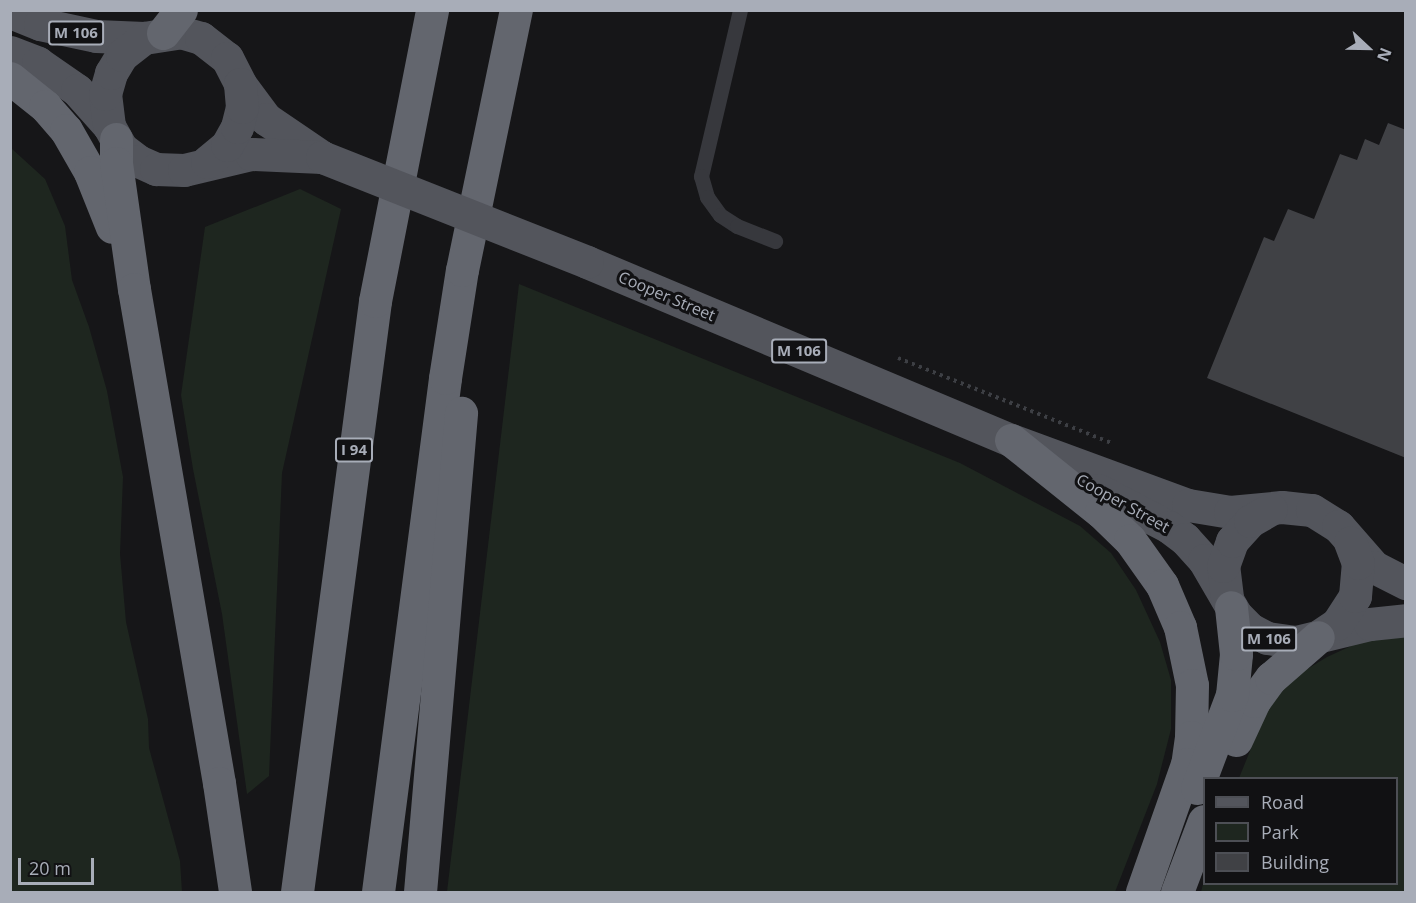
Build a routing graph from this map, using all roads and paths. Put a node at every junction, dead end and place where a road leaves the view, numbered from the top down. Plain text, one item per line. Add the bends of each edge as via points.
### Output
1 (432, 10) edge
2 (516, 10) edge
3 (740, 10) edge
4 (10, 12) edge
5 (163, 27) edge
6 (10, 52) edge
7 (10, 78) edge
8 (240, 84) junction
9 (112, 133) junction
10 (322, 157) junction
11 (207, 162) junction
12 (481, 175) junction
13 (775, 241) dead end
14 (134, 289) junction
15 (895, 357) dead end
16 (1011, 440) junction
17 (1117, 445) dead end
18 (1282, 507) junction
19 (1350, 542) junction
20 (1406, 583) edge
21 (1231, 607) junction
22 (1406, 620) edge
23 (1318, 637) junction
24 (1221, 777) edge
25 (1203, 824) edge
26 (235, 892) edge
27 (297, 892) edge
28 (378, 892) edge
29 (420, 892) edge
30 (1142, 892) edge
31 (1149, 892) edge
32 (1177, 892) edge

1 - 27 highway, I 94 via 368,345
2 - 12 highway
3 - 13 lane via 701,176 707,197 720,215
4 - 5 main road, Cooper Street / M 106 via 69,31
5 - 8 main road, Cooper Street / M 106 via 210,43 232,64
5 - 9 main road via 122,56 111,73 105,94
6 - 9 main road, Cooper Street / M 106 via 38,63 76,90
7 - 14 highway via 45,106 78,150 102,197 121,265
8 - 10 main road, Cooper Street / M 106 via 266,119
8 - 11 main road via 242,107 237,127 227,145
9 - 11 main road, Cooper Street / M 106 via 130,156 156,169 184,170
9 - 14 highway
10 - 11 main road, Cooper Street / M 106 via 252,154
10 - 16 main road, Cooper Street / M 106, bridge via 587,262
12 - 28 highway via 445,378
12 - 29 highway
14 - 26 highway
15 - 17 path
16 - 18 main road, Cooper Street / M 106 via 1207,510 1248,512
16 - 21 main road, Cooper Street / M 106 via 1169,527 1203,560
16 - 30 highway via 1130,540 1162,585 1180,627 1192,685 1191,737 1187,764
18 - 19 main road, Cooper Street / M 106 via 1302,507 1322,514
18 - 21 main road via 1250,520 1232,541 1223,576
19 - 20 main road, Cooper Street / M 106 via 1374,567
19 - 23 main road via 1358,563 1355,596 1337,624
21 - 23 main road, Cooper Street / M 106 via 1250,629 1267,638 1296,642
21 - 31 highway via 1236,654 1232,695 1196,790
22 - 23 main road, Cooper Street / M 106
23 - 24 highway via 1285,663 1257,696
25 - 32 highway

